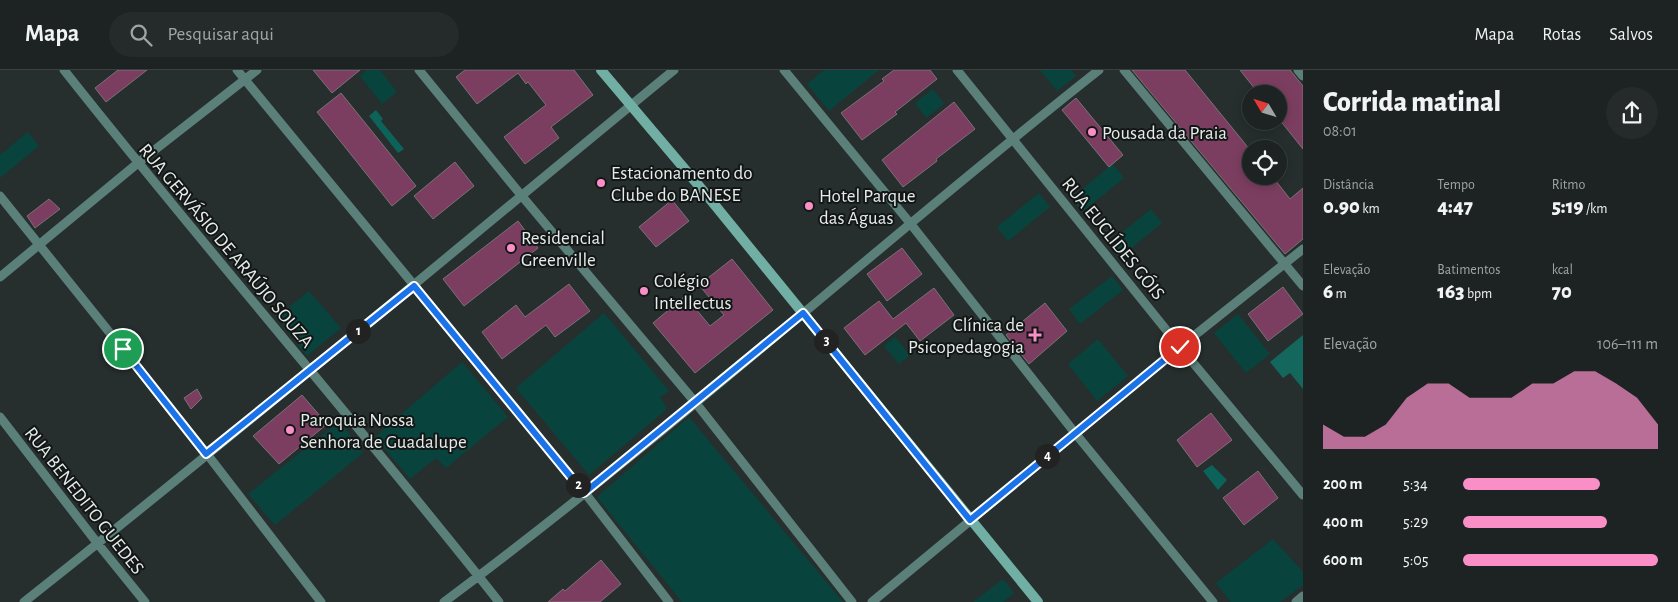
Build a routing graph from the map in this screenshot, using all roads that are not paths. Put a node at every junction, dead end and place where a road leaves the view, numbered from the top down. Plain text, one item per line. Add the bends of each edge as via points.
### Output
1 (64, 70) edge
2 (237, 70) edge
3 (257, 70) edge
4 (419, 70) edge
5 (601, 70) edge
6 (674, 70) edge
7 (784, 70) edge
8 (957, 70) edge
9 (1099, 70) edge
10 (1124, 70) edge
11 (1298, 70) edge
12 (1303, 76) edge
13 (245, 80) junction
14 (631, 105) junction
15 (1013, 138) junction
16 (138, 163) junction
17 (521, 195) junction
18 (0, 196) edge
19 (910, 223) junction
20 (39, 244) junction
21 (1303, 248) edge
22 (1284, 264) junction
23 (0, 277) edge
24 (414, 286) junction
25 (1303, 286) edge
26 (803, 313) junction
27 (1180, 347) junction
28 (310, 370) junction
29 (695, 402) junction
30 (0, 418) edge
31 (1074, 433) junction
32 (206, 454) junction
33 (584, 493) junction
34 (1303, 495) edge
35 (970, 520) junction
36 (98, 544) junction
37 (479, 576) junction
38 (1303, 596) edge
39 (24, 602) edge
40 (145, 602) edge
41 (321, 602) edge
42 (444, 602) edge
43 (499, 602) edge
44 (670, 602) edge
45 (852, 602) edge
46 (872, 602) edge
47 (1038, 602) edge
48 (1213, 602) edge
49 (1296, 602) edge

1 - 16 street, RUA GERVÁSIO DE ARAÚJO SOUZA
2 - 13 street
3 - 13 street
4 - 17 street
5 - 14 street
6 - 14 street
7 - 19 street
8 - 15 street, RUA EUCLÍDES GÓIS
9 - 15 street
10 - 22 street
11 - 12 street
13 - 16 street
13 - 24 street
14 - 17 street
14 - 26 street
15 - 19 street
15 - 27 street, RUA EUCLÍDES GÓIS
16 - 20 street
16 - 28 street, RUA GERVÁSIO DE ARAÚJO SOUZA
17 - 24 street
17 - 29 street
18 - 20 street
19 - 26 street
19 - 31 street
20 - 23 street
20 - 32 street
21 - 22 street
22 - 25 street
22 - 27 street
24 - 28 street
24 - 33 street
26 - 29 street
26 - 35 street
27 - 31 street
27 - 34 street, RUA EUCLÍDES GÓIS
28 - 32 street
28 - 37 street, RUA GERVÁSIO DE ARAÚJO SOUZA
29 - 33 street
29 - 45 street
30 - 36 street, RUA BENEDITO GUEDES
31 - 35 street
31 - 48 street
32 - 36 street
32 - 41 street
33 - 37 street
33 - 44 street
35 - 46 street
35 - 47 street
36 - 39 street
36 - 40 street, RUA BENEDITO GUEDES
37 - 42 street
37 - 43 street, RUA GERVÁSIO DE ARAÚJO SOUZA
38 - 49 street

